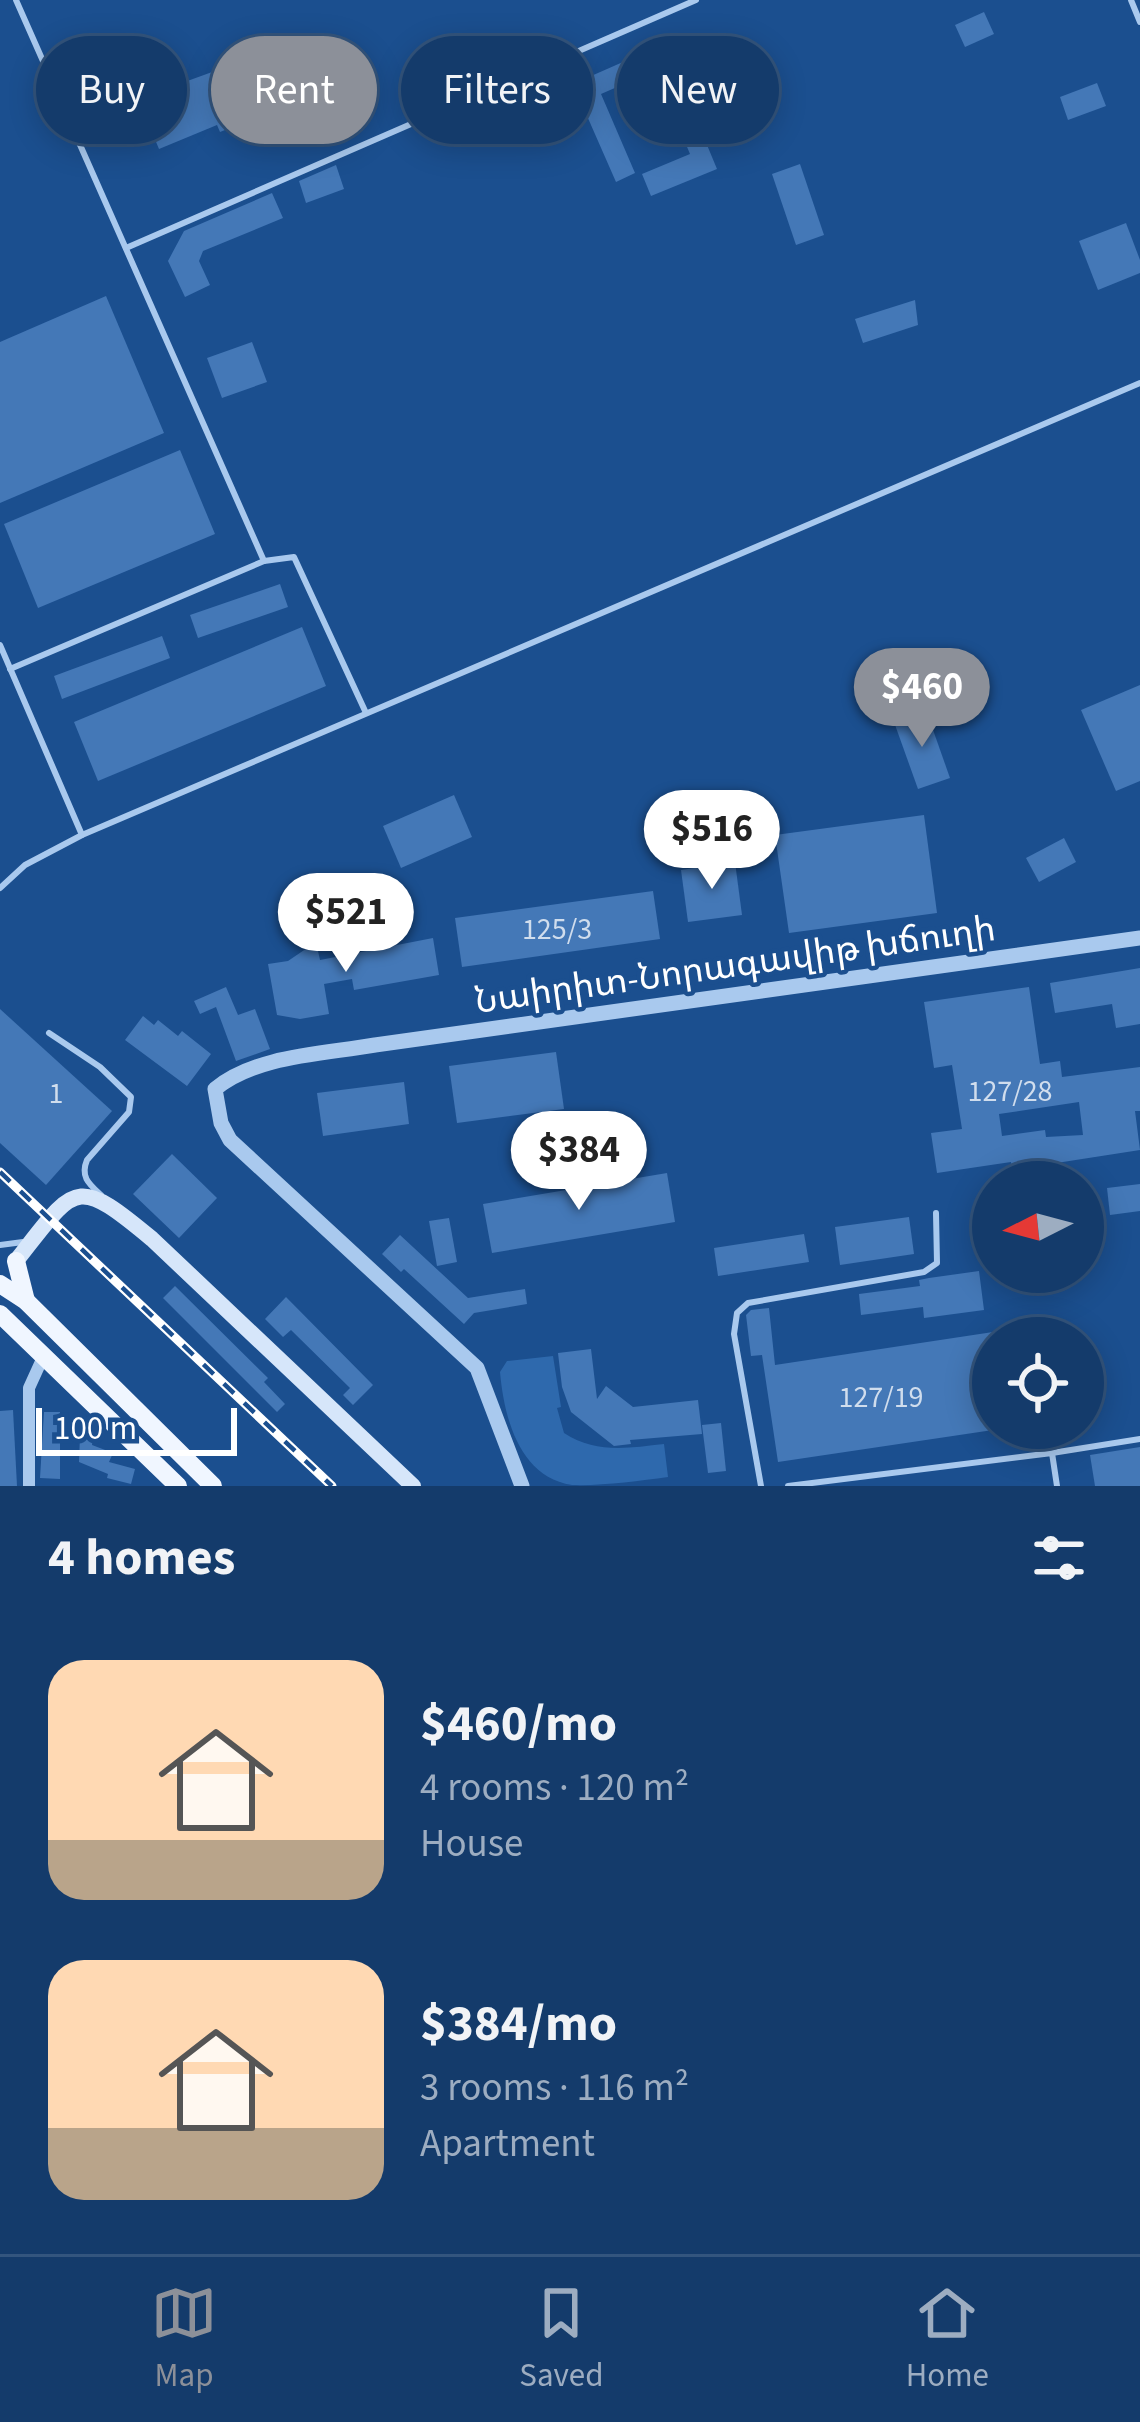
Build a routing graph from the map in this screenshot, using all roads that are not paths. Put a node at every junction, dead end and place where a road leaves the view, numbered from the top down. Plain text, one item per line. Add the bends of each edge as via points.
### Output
1 (16, 0) edge
2 (656, 0) edge
3 (696, 0) edge
4 (1131, 0) edge
5 (663, 14) junction
6 (1140, 22) edge
7 (126, 248) junction
8 (1140, 383) edge
9 (264, 561) junction
10 (0, 645) edge
11 (10, 669) junction
12 (365, 713) junction
13 (82, 836) junction
14 (0, 888) edge
15 (1140, 938) edge
16 (49, 1033) dead end
17 (107, 1202) junction
18 (936, 1213) dead end
19 (32, 1240) junction
20 (0, 1245) edge
21 (8, 1263) edge
22 (0, 1281) edge
23 (26, 1300) junction
24 (0, 1314) edge
25 (44, 1355) junction
26 (1140, 1439) edge
27 (1052, 1453) junction
28 (29, 1486) edge
29 (178, 1486) edge
30 (213, 1486) edge
31 (412, 1486) edge
32 (522, 1486) edge
33 (761, 1486) edge
34 (788, 1486) edge
35 (1057, 1486) edge

1 - 7 lane
2 - 5 lane
3 - 5 lane
4 - 6 lane
5 - 7 lane
7 - 9 lane
8 - 12 lane
9 - 11 lane
9 - 12 lane via 294,557
10 - 11 lane
11 - 13 lane
12 - 13 lane
13 - 14 lane
15 - 32 street, Նաիրիտ-Նորագավիթ խճուղի via 376,1045 268,1064 215,1089 230,1140 477,1368
16 - 17 lane via 131,1097 129,1112 83,1170
17 - 19 main road via 74,1197
17 - 31 main road
18 - 33 lane via 937,1263 924,1272 748,1303 736,1313
19 - 20 lane
19 - 21 main road
21 - 22 main road
21 - 23 main road
22 - 23 main road
23 - 30 main road
24 - 25 main road
25 - 28 street via 29,1388
25 - 29 main road
26 - 27 lane
27 - 34 lane
27 - 35 lane

